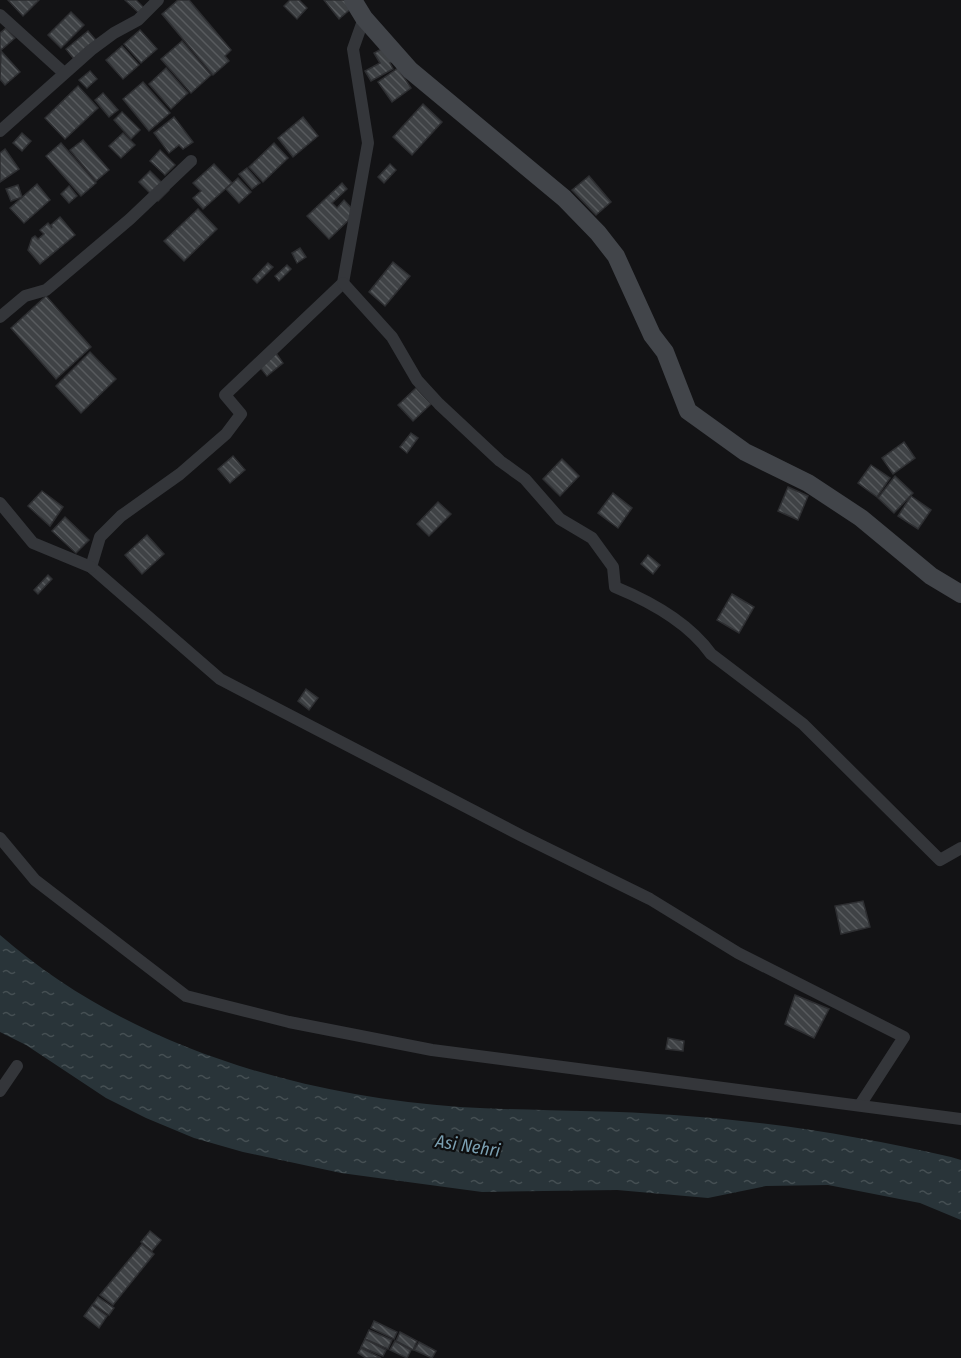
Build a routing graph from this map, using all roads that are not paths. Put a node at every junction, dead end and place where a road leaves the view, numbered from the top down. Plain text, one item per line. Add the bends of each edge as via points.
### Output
1 (158, 0) edge
2 (353, 0) edge
3 (364, 18) junction
4 (2, 23) edge
5 (64, 73) junction
6 (0, 131) edge
7 (191, 161) dead end
8 (343, 283) junction
9 (0, 317) edge
10 (0, 503) edge
11 (91, 567) junction
12 (961, 594) edge
13 (0, 838) edge
14 (961, 848) edge
15 (17, 1066) dead end
16 (0, 1091) edge
17 (860, 1105) junction
18 (961, 1119) edge

1 - 5 street via 138,20 114,33
2 - 3 street
3 - 8 street via 353,49 368,143
3 - 12 street via 410,70 564,198 598,233 616,256 652,335 665,352 688,411 745,452 808,483 861,518 931,576
4 - 5 street
5 - 6 street
7 - 9 street via 46,290 25,296
8 - 11 street via 225,395 241,414 226,434 180,474 121,516 100,537
8 - 14 street via 392,337 417,380 439,404 525,480 560,519 592,538 613,567 615,587 645,599 803,724 940,860
10 - 11 street via 33,543
11 - 17 street via 220,679 650,899 738,953 904,1037
13 - 17 street via 35,880 186,996 289,1022 432,1050
15 - 16 street
17 - 18 street

